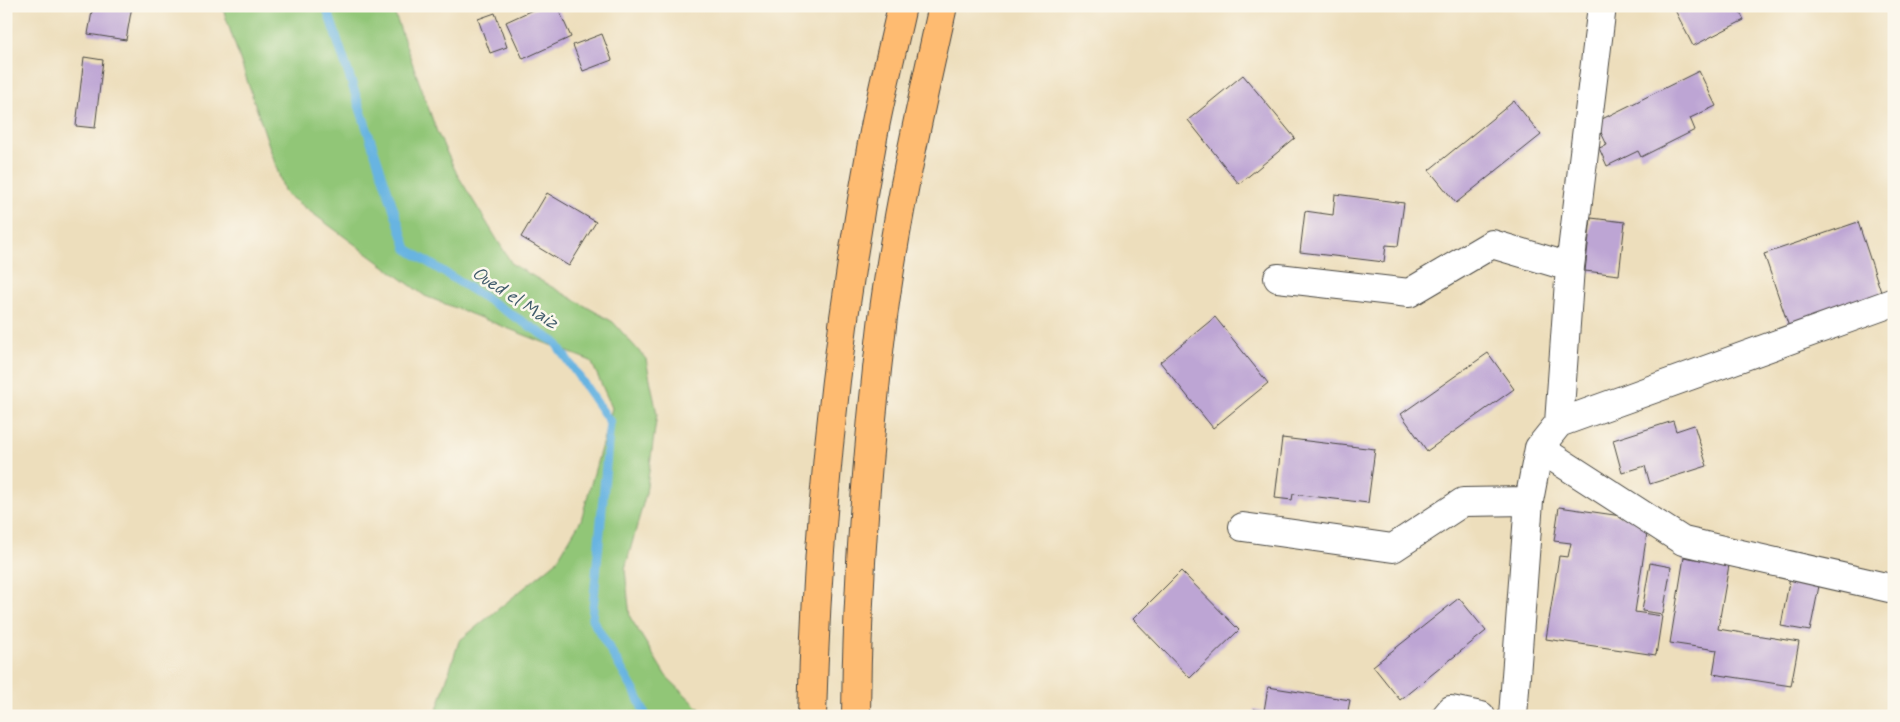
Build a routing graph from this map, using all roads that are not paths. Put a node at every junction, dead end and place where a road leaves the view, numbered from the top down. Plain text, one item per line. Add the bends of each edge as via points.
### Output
1 (902, 6) edge
2 (943, 6) edge
3 (1602, 6) edge
4 (1570, 267) junction
5 (1278, 278) dead end
6 (1894, 302) edge
7 (1559, 423) junction
8 (1539, 448) junction
9 (1529, 501) junction
10 (1243, 528) dead end
11 (1894, 589) edge
12 (812, 716) edge
13 (856, 716) edge
14 (1446, 716) edge
15 (1481, 716) edge
16 (1514, 716) edge

1 - 12 highway via 872,141 844,308 825,476
2 - 13 highway via 911,151 884,316 866,482
3 - 4 street
4 - 5 street via 1492,244 1409,293
4 - 7 street
6 - 7 street
7 - 8 street
8 - 9 street
8 - 11 street via 1683,541
9 - 10 street via 1464,502 1393,548
9 - 16 street
14 - 15 street via 1451,710

